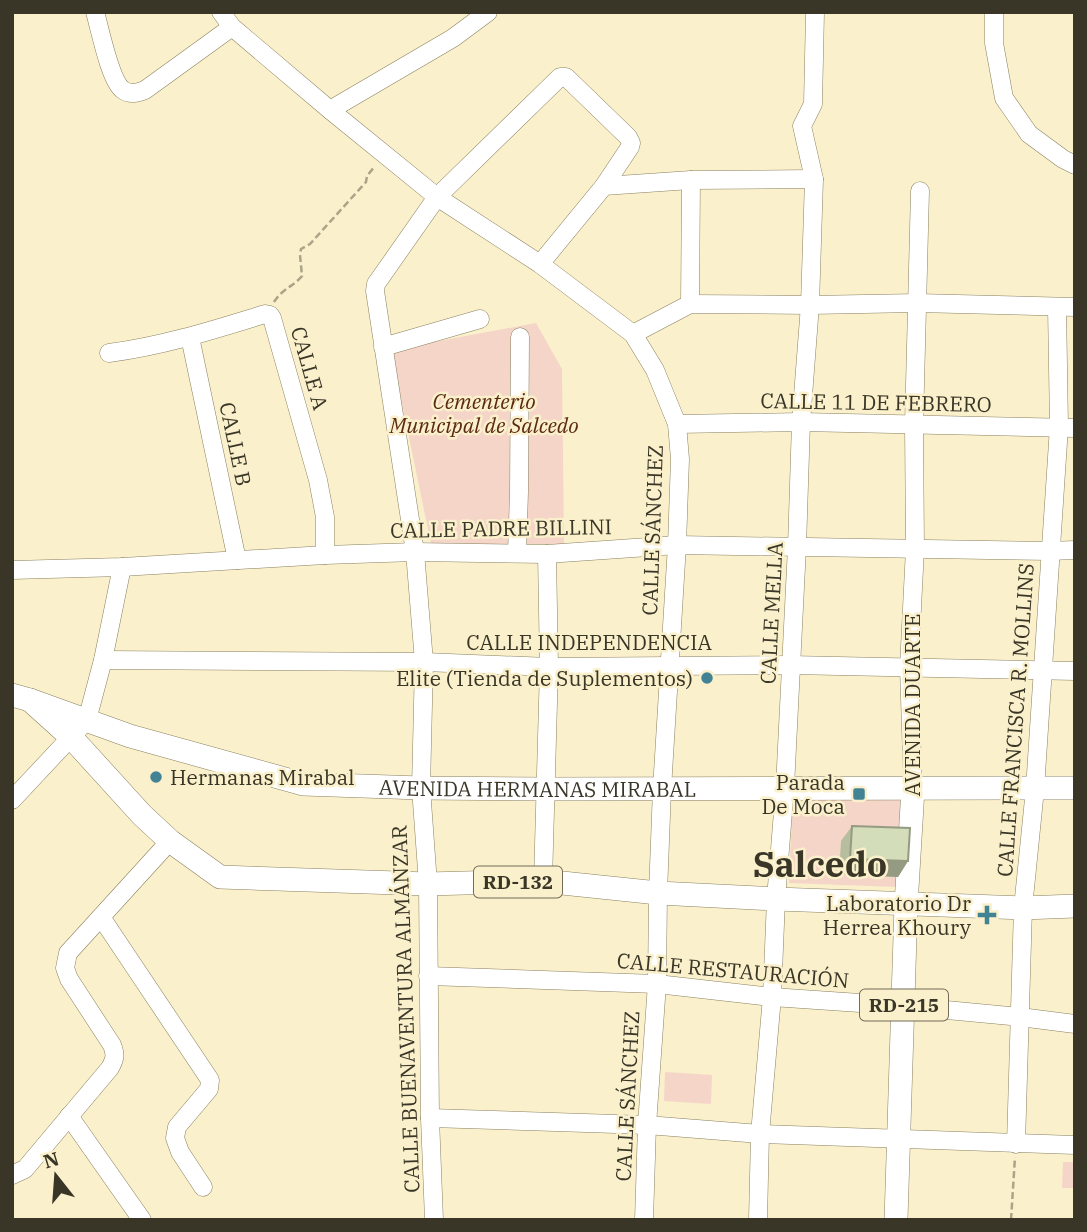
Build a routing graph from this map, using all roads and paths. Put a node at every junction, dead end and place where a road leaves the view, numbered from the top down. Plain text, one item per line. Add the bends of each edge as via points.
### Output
1 (95, 12) edge
2 (221, 12) edge
3 (488, 12) edge
4 (815, 12) edge
5 (994, 12) edge
6 (232, 27) junction
7 (330, 110) junction
8 (386, 155) junction
9 (1075, 165) edge
10 (814, 179) junction
11 (691, 180) junction
12 (604, 186) junction
13 (920, 191) dead end
14 (437, 197) junction
15 (540, 264) junction
16 (916, 303) junction
17 (690, 304) junction
18 (810, 305) junction
19 (1066, 307) edge
20 (270, 315) junction
21 (480, 319) dead end
22 (633, 334) junction
23 (190, 337) junction
24 (520, 337) dead end
25 (383, 347) junction
26 (109, 352) dead end
27 (801, 422) junction
28 (677, 424) junction
29 (914, 424) junction
30 (1067, 427) edge
31 (677, 545) junction
32 (797, 547) junction
33 (915, 549) junction
34 (1075, 550) edge
35 (1050, 551) junction
36 (415, 552) junction
37 (517, 553) junction
38 (547, 554) junction
39 (325, 555) junction
40 (237, 560) junction
41 (122, 567) junction
42 (12, 570) edge
43 (103, 660) junction
44 (424, 662) junction
45 (790, 665) junction
46 (670, 666) junction
47 (549, 667) junction
48 (909, 667) junction
49 (1043, 670) junction
50 (1075, 671) edge
51 (21, 698) edge
52 (87, 720) junction
53 (71, 737) junction
54 (421, 788) junction
55 (785, 788) junction
56 (1075, 788) edge
57 (546, 789) junction
58 (662, 789) junction
59 (912, 789) junction
60 (1035, 789) junction
61 (12, 800) edge
62 (170, 841) junction
63 (543, 881) junction
64 (428, 884) junction
65 (657, 893) junction
66 (776, 899) junction
67 (906, 905) junction
68 (1075, 906) edge
69 (1023, 908) junction
70 (101, 917) junction
71 (428, 976) junction
72 (657, 984) junction
73 (772, 997) junction
74 (904, 1006) junction
75 (1020, 1017) junction
76 (1075, 1024) edge
77 (69, 1116) junction
78 (430, 1118) junction
79 (647, 1125) junction
80 (760, 1134) junction
81 (897, 1138) junction
82 (1016, 1144) junction
83 (1075, 1145) edge
84 (12, 1175) edge
85 (203, 1187) dead end
86 (142, 1220) edge
87 (434, 1220) edge
88 (644, 1220) edge
89 (758, 1220) edge
90 (896, 1220) edge
91 (1011, 1220) edge

1 - 6 street via 114,79 124,91 134,94
2 - 6 street, CALLE SÁNCHEZ
3 - 7 street
4 - 10 street, CALLE MELLA via 813,104 802,126
5 - 9 street via 994,43 1004,98 1029,134
6 - 7 street, CALLE SÁNCHEZ
7 - 8 street, CALLE SÁNCHEZ
8 - 14 street, CALLE SÁNCHEZ
8 - 20 path via 301,249 302,276 277,298
10 - 11 street
10 - 18 street, CALLE MELLA
11 - 12 street
11 - 17 street
12 - 14 street, CALLE BUENAVENTURA ALMÁNZAR via 631,143 563,76
12 - 15 street
13 - 16 street, AVENIDA DUARTE
14 - 15 street, CALLE SÁNCHEZ
14 - 25 street, CALLE BUENAVENTURA ALMÁNZAR via 376,284
15 - 22 street, CALLE SÁNCHEZ
16 - 18 street
16 - 19 street
16 - 29 street, AVENIDA DUARTE
17 - 18 street
17 - 22 street
18 - 27 street, CALLE MELLA
19 - 30 street, CALLE FRANCISCA R. MOLLINS
20 - 23 street, CALLE A
20 - 39 street, CALLE A via 318,480 326,517
21 - 25 street
22 - 28 street, CALLE SÁNCHEZ via 655,370
23 - 26 street, CALLE A
23 - 40 street, CALLE B
24 - 37 street
25 - 36 street, CALLE BUENAVENTURA ALMÁNZAR
27 - 28 street, CALLE 11 DE FEBRERO
27 - 29 street, CALLE 11 DE FEBRERO
27 - 32 street, CALLE MELLA
28 - 31 street, CALLE SÁNCHEZ
29 - 30 street, CALLE 11 DE FEBRERO
29 - 33 street, AVENIDA DUARTE
30 - 35 street, CALLE FRANCISCA R. MOLLINS
31 - 32 street, CALLE PADRE BILLINI
31 - 38 street, CALLE PADRE BILLINI
31 - 46 street, CALLE SÁNCHEZ
32 - 33 street, CALLE PADRE BILLINI
32 - 45 street, CALLE MELLA
33 - 35 street, CALLE PADRE BILLINI
33 - 48 street, AVENIDA DUARTE
34 - 35 street, CALLE PADRE BILLINI
35 - 49 street, CALLE FRANCISCA R. MOLLINS
36 - 37 street, CALLE PADRE BILLINI
36 - 39 street, CALLE PADRE BILLINI
36 - 44 street, CALLE BUENAVENTURA ALMÁNZAR
37 - 38 street, CALLE PADRE BILLINI
38 - 47 street
39 - 40 street, CALLE PADRE BILLINI
40 - 41 street, CALLE PADRE BILLINI
41 - 42 street, CALLE PADRE BILLINI
41 - 43 street
43 - 44 street, CALLE INDEPENDENCIA
43 - 52 street
44 - 47 street, CALLE INDEPENDENCIA
44 - 54 street, CALLE BUENAVENTURA ALMÁNZAR
45 - 46 street, CALLE INDEPENDENCIA
45 - 48 street, CALLE INDEPENDENCIA
45 - 55 street, CALLE MELLA
46 - 47 street, CALLE INDEPENDENCIA
46 - 58 street, CALLE SÁNCHEZ
47 - 57 street
48 - 49 street, CALLE INDEPENDENCIA
48 - 59 street, AVENIDA DUARTE
49 - 50 street, CALLE INDEPENDENCIA
49 - 60 street, CALLE FRANCISCA R. MOLLINS
51 - 52 main road, AVENIDA HERMANAS MIRABAL / RD-132
51 - 53 main road, RD-132
52 - 53 street
52 - 54 main road, AVENIDA HERMANAS MIRABAL / RD-132 via 303,784
53 - 61 street
53 - 62 main road, RD-132
54 - 57 main road, AVENIDA HERMANAS MIRABAL / RD-132
54 - 64 street, CALLE BUENAVENTURA ALMÁNZAR
55 - 58 main road, AVENIDA HERMANAS MIRABAL / RD-132
55 - 59 main road, AVENIDA HERMANAS MIRABAL / RD-132
55 - 66 street, CALLE MELLA
56 - 60 main road, AVENIDA HERMANAS MIRABAL / RD-132
57 - 58 main road, AVENIDA HERMANAS MIRABAL / RD-132
57 - 63 street
58 - 65 street, CALLE SÁNCHEZ
59 - 60 main road, AVENIDA HERMANAS MIRABAL / RD-132
59 - 67 main road, AVENIDA DUARTE / RD-215
60 - 69 street, CALLE FRANCISCA R. MOLLINS
62 - 64 main road, RD-132 via 220,877
62 - 70 street
63 - 64 main road, RD-132
63 - 65 main road, RD-132
64 - 71 street, CALLE BUENAVENTURA ALMÁNZAR
65 - 66 main road, RD-132
65 - 72 street, CALLE SÁNCHEZ
66 - 67 main road, RD-132
66 - 73 street, CALLE MELLA
67 - 69 main road, RD-132
67 - 74 main road, AVENIDA DUARTE / RD-215
68 - 69 main road, RD-132
69 - 75 street, CALLE FRANCISCA R. MOLLINS
70 - 77 street via 68,953 65,968 115,1056
70 - 85 street via 210,1080 209,1089 177,1127 175,1138
71 - 72 street, CALLE RESTAURACIÓN
71 - 78 street, CALLE BUENAVENTURA ALMÁNZAR
72 - 73 street, CALLE RESTAURACIÓN
72 - 79 street, CALLE SÁNCHEZ
73 - 74 street, CALLE RESTAURACIÓN
73 - 80 street, CALLE MELLA
74 - 75 street, CALLE RESTAURACIÓN
74 - 81 main road, AVENIDA DUARTE / RD-215
75 - 76 street, CALLE RESTAURACIÓN
75 - 82 street, CALLE FRANCISCA R. MOLLINS
77 - 84 street via 25,1169
77 - 86 street
78 - 79 street
78 - 87 street, CALLE BUENAVENTURA ALMÁNZAR
79 - 80 street
79 - 88 street, CALLE SÁNCHEZ
80 - 81 street
80 - 89 street, CALLE MELLA
81 - 82 street
81 - 90 main road, AVENIDA DUARTE / RD-215
82 - 83 street
82 - 91 path

